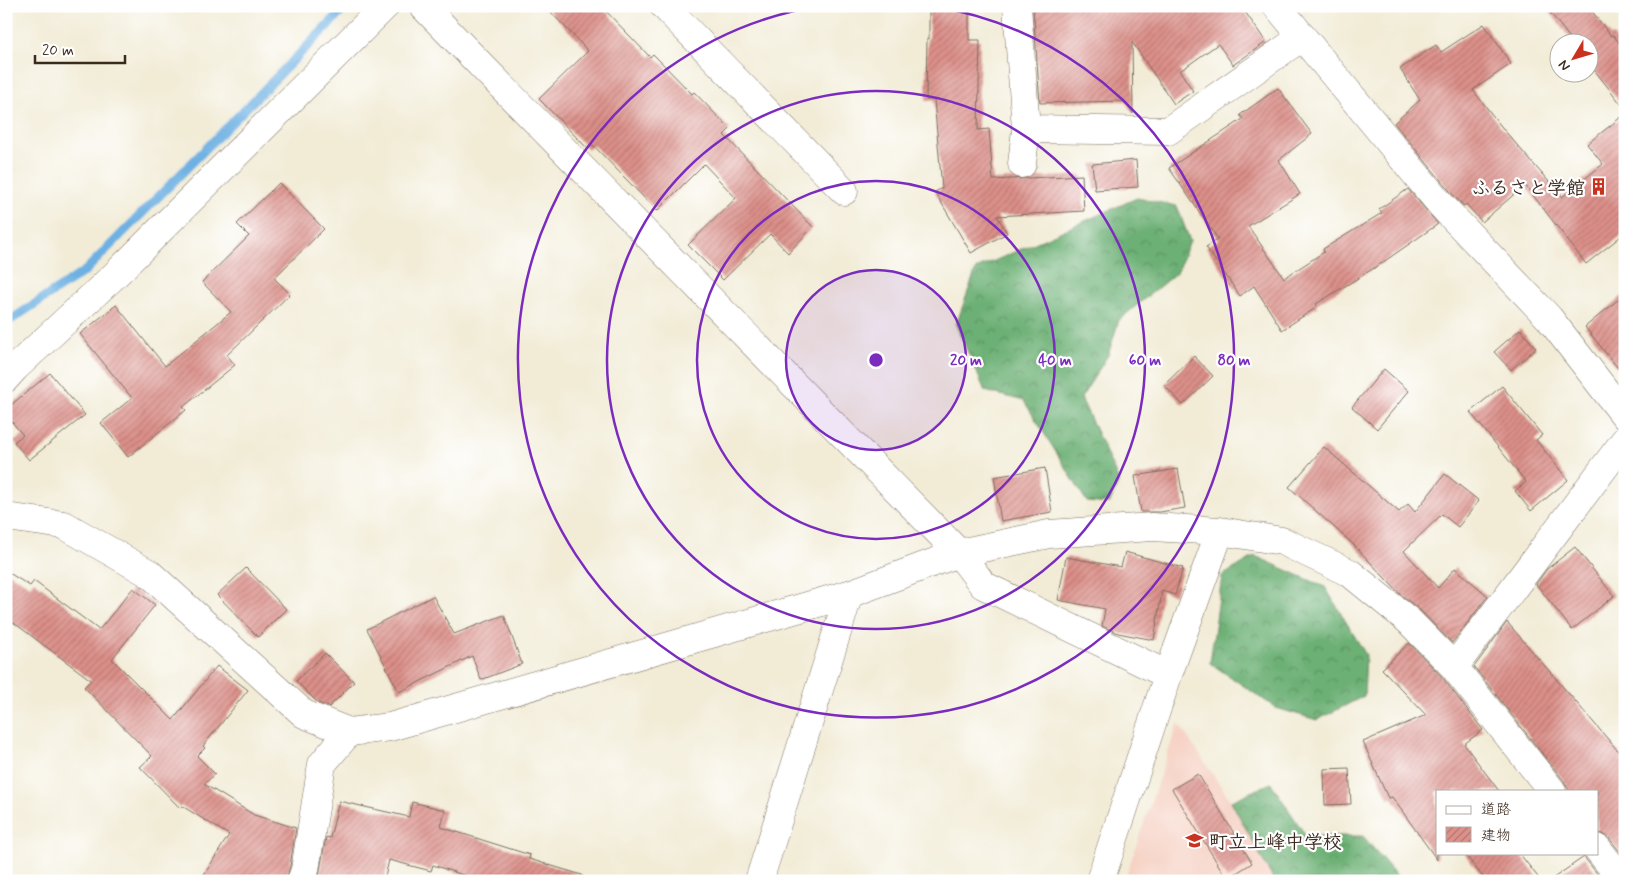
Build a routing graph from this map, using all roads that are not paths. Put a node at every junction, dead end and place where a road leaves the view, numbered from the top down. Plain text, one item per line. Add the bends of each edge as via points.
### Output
1 (385, 6) edge
2 (423, 6) edge
3 (664, 6) edge
4 (1017, 6) edge
5 (1277, 6) edge
6 (1302, 37) junction
7 (1026, 129) junction
8 (1022, 164) dead end
9 (844, 191) dead end
10 (6, 378) edge
11 (1625, 416) edge
12 (1625, 440) edge
13 (6, 518) edge
14 (1220, 532) junction
15 (959, 553) junction
16 (849, 594) junction
17 (1454, 667) junction
18 (1168, 675) junction
19 (349, 732) junction
20 (1551, 790) edge
21 (1598, 849) edge
22 (301, 881) edge
23 (759, 881) edge
24 (1100, 881) edge
25 (1623, 881) edge

1 - 10 street via 116,274
2 - 15 street
3 - 9 street
4 - 7 street
5 - 6 street
6 - 7 street via 1168,131
6 - 11 street via 1442,206 1549,318
7 - 8 street
12 - 17 street
13 - 19 street via 64,525 150,574 304,714
14 - 15 street via 1152,526 1049,534
14 - 17 street via 1282,541 1350,573 1409,621
14 - 18 street
15 - 16 street
15 - 18 street via 983,586
16 - 19 street via 390,727
16 - 23 street
17 - 20 street
18 - 24 street
19 - 22 street via 322,764
21 - 25 street

